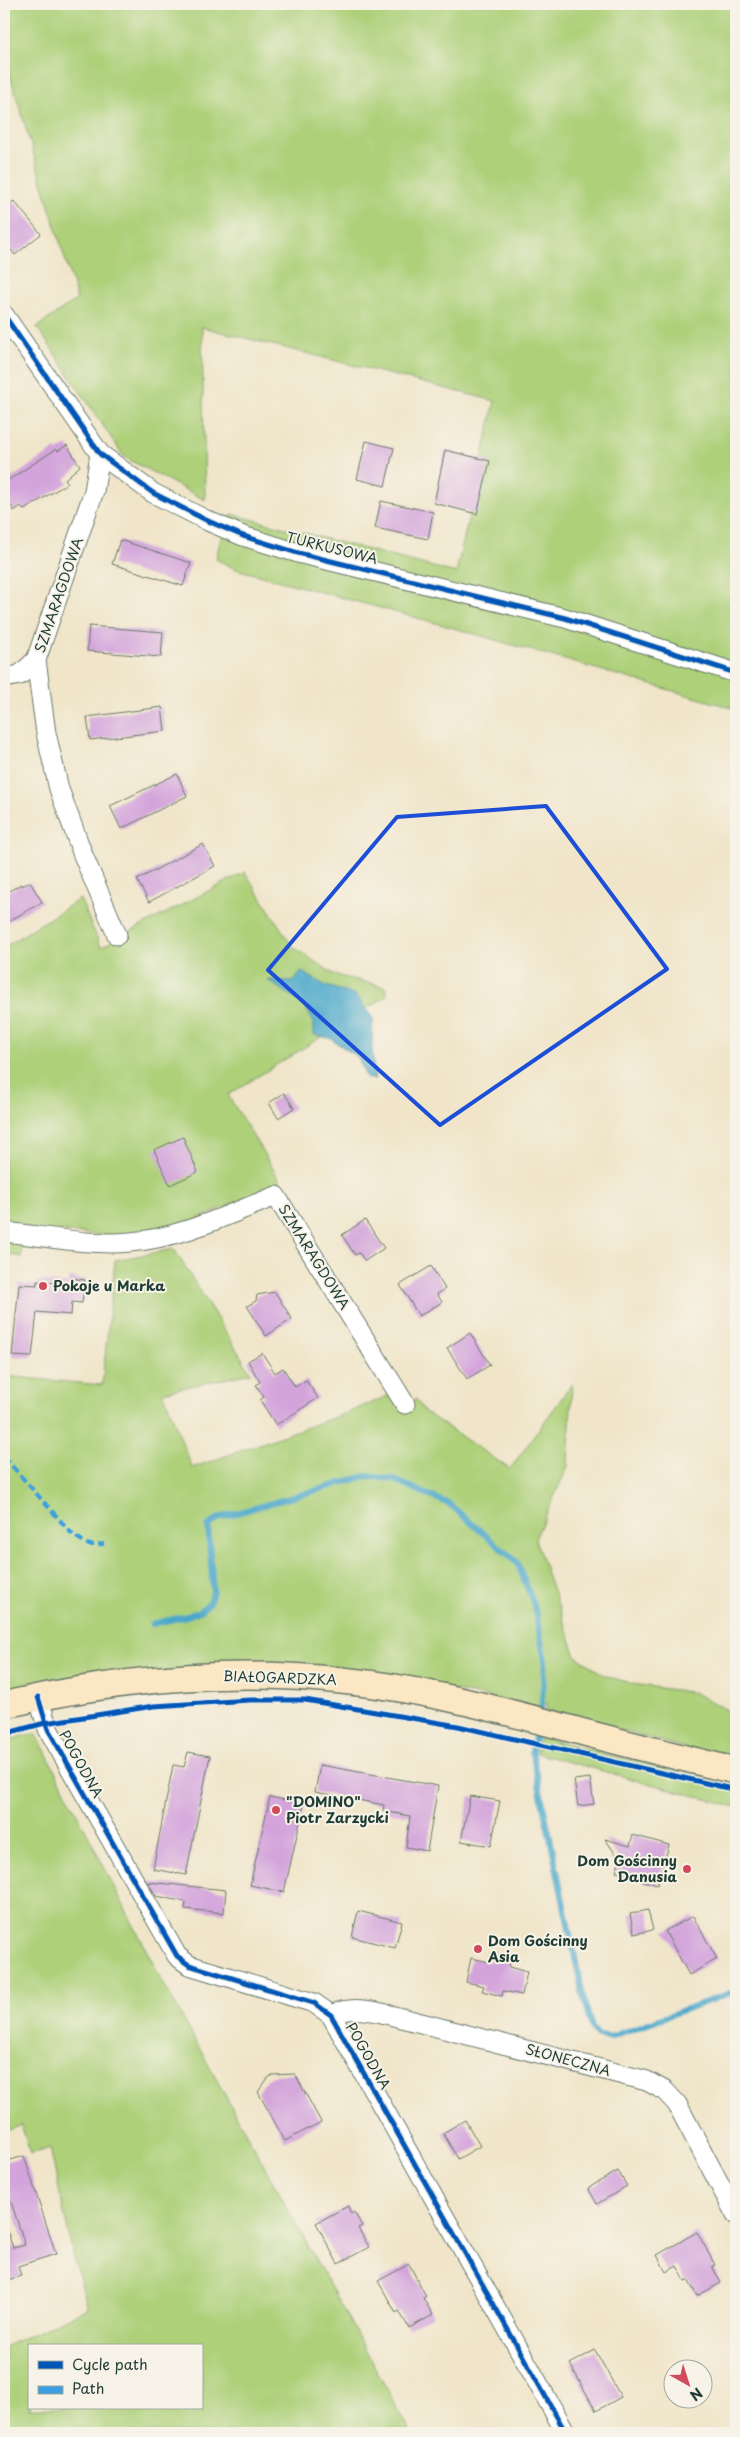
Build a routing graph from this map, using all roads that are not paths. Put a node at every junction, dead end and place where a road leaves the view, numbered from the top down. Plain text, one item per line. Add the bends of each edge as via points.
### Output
1 (4, 315) edge
2 (100, 454) junction
3 (36, 660) junction
4 (736, 673) edge
5 (4, 678) edge
6 (117, 936) dead end
7 (4, 1232) edge
8 (405, 1404) dead end
9 (38, 1697) junction
10 (4, 1704) edge
11 (736, 1772) edge
12 (330, 2015) junction
13 (736, 2215) edge
14 (566, 2433) edge

1 - 2 street, TURKUSOWA
2 - 3 street, SZMARAGDOWA via 94,491
2 - 4 street, TURKUSOWA via 153,493 242,536 565,618
3 - 5 street via 20,675
3 - 6 street, SZMARAGDOWA via 46,733 59,789 82,856
7 - 8 street, SZMARAGDOWA via 105,1243 139,1241 183,1231 276,1196
9 - 10 main road, BIAŁOGARDZKA
9 - 11 main road, BIAŁOGARDZKA via 162,1679 235,1675 348,1681 463,1702
9 - 12 street, POGODNA via 48,1728 177,1956 189,1965 314,2003
12 - 13 street, SŁONECZNA via 352,2009 382,2013 647,2081 665,2091 677,2104
12 - 14 street, POGODNA

